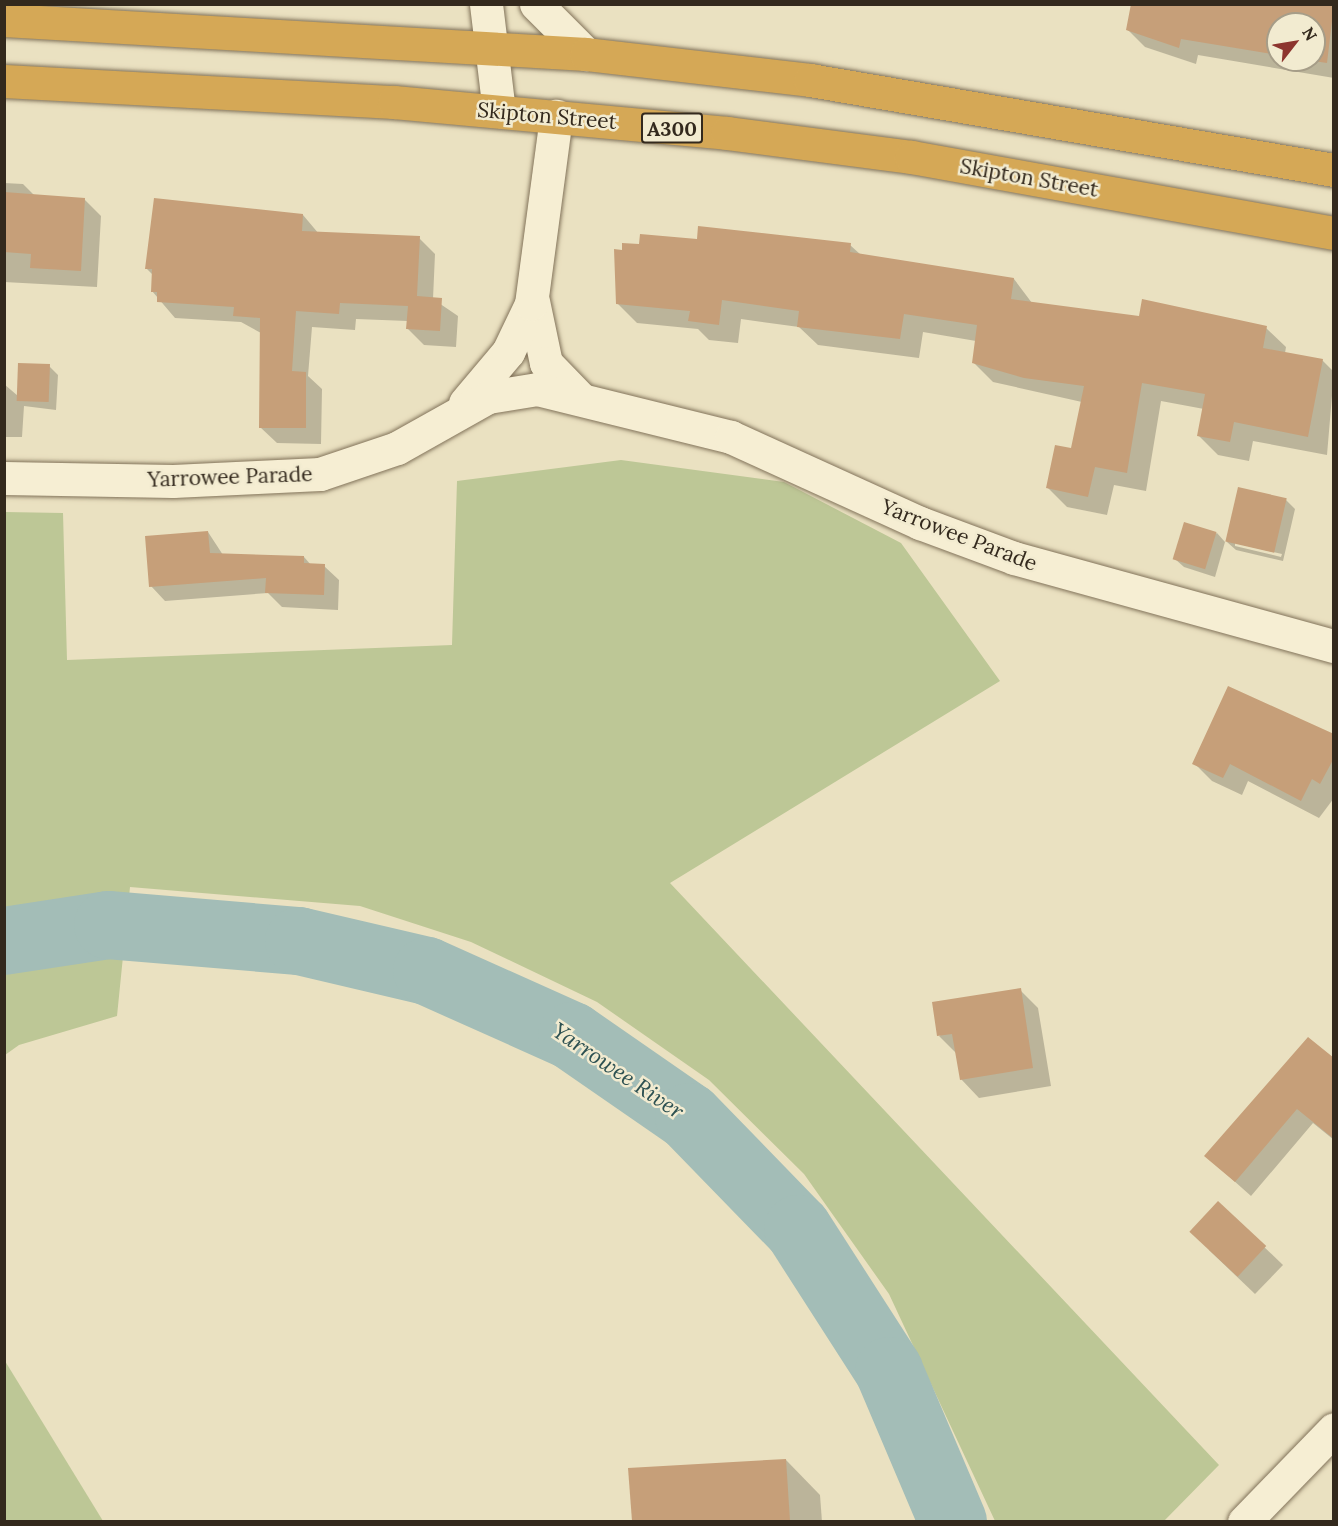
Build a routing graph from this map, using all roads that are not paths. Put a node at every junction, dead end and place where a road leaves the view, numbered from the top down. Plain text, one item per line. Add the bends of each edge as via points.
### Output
1 (486, 4) edge
2 (536, 4) edge
3 (4, 20) edge
4 (494, 47) junction
5 (586, 54) junction
6 (4, 81) edge
7 (499, 111) junction
8 (556, 116) junction
9 (1334, 170) edge
10 (1334, 233) edge
11 (533, 294) junction
12 (593, 403) junction
13 (444, 422) junction
14 (4, 478) edge
15 (1334, 646) edge
16 (1334, 1429) edge
17 (1244, 1521) edge

1 - 4 street
2 - 5 street
3 - 4 highway
4 - 5 highway
4 - 7 street
5 - 9 highway via 810,80
6 - 7 highway, Skipton Street / A300
7 - 8 highway, Skipton Street / A300
8 - 10 highway, Skipton Street / A300 via 911,158
8 - 11 street, Yarrowee Parade
11 - 12 street, Yarrowee Parade via 535,330 546,363 571,392
11 - 13 street, Yarrowee Parade via 499,364
12 - 13 street, Yarrowee Parade via 548,390 513,390 482,399
12 - 15 street, Yarrowee Parade via 731,437 920,523 1014,558
13 - 14 street, Yarrowee Parade via 382,455 320,474 173,481
16 - 17 street

